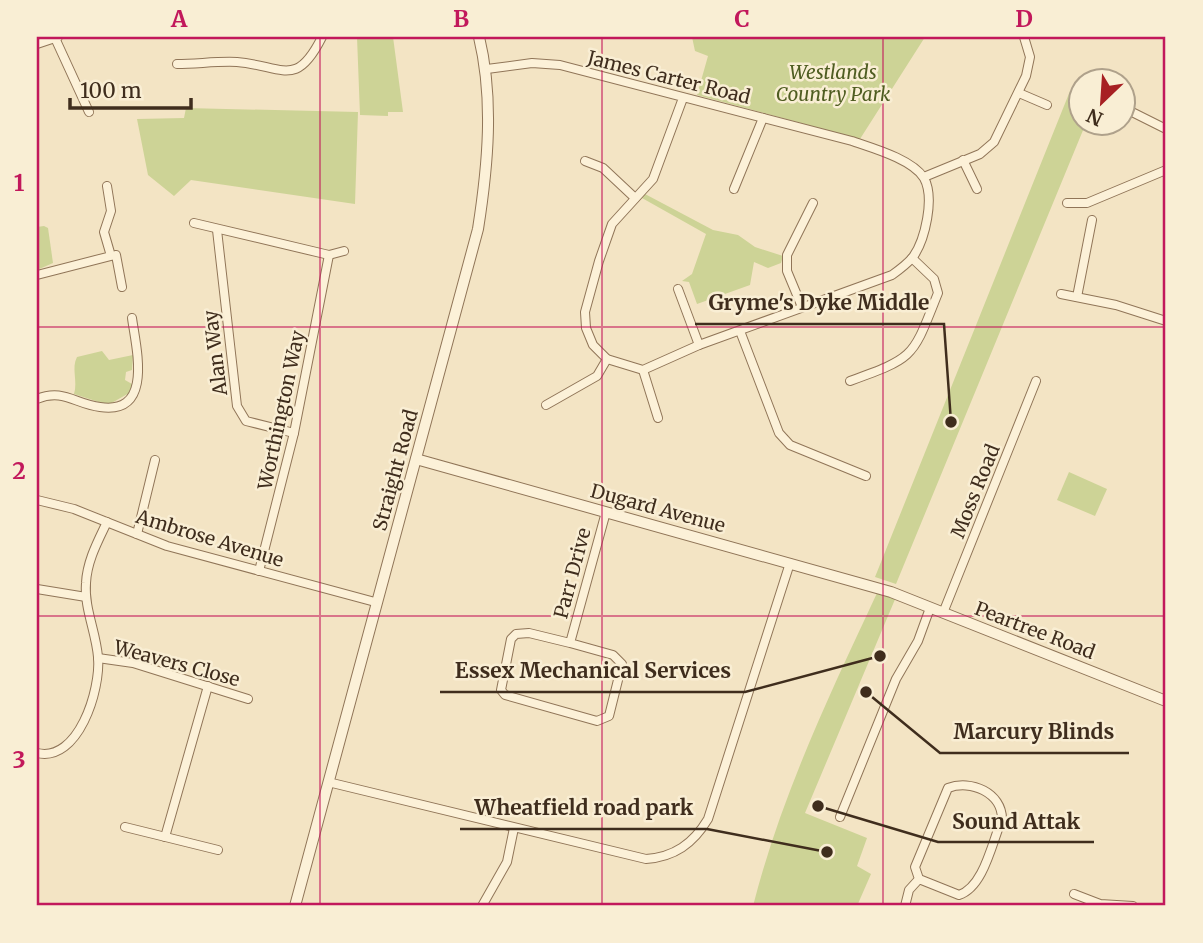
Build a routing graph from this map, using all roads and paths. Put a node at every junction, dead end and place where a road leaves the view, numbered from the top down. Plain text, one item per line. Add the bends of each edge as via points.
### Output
1 (57, 37) edge
2 (322, 37) edge
3 (479, 37) edge
4 (1024, 37) edge
5 (37, 44) edge
6 (177, 64) dead end
7 (487, 69) junction
8 (1019, 93) junction
9 (683, 98) junction
10 (1046, 105) dead end
11 (89, 112) dead end
12 (1136, 114) edge
13 (763, 118) junction
14 (1166, 129) edge
15 (963, 160) junction
16 (585, 161) dead end
17 (1166, 170) edge
18 (923, 177) junction
19 (107, 186) dead end
20 (734, 189) dead end
21 (977, 189) dead end
22 (635, 198) junction
23 (813, 203) dead end
24 (1067, 203) dead end
25 (1092, 220) dead end
26 (194, 223) dead end
27 (216, 230) junction
28 (344, 251) dead end
29 (117, 255) junction
30 (329, 255) junction
31 (912, 258) junction
32 (37, 275) edge
33 (122, 287) dead end
34 (678, 289) dead end
35 (1061, 294) dead end
36 (1077, 297) junction
37 (802, 307) junction
38 (132, 318) dead end
39 (1166, 321) edge
40 (740, 331) junction
41 (699, 345) junction
42 (607, 359) junction
43 (643, 369) junction
44 (850, 381) dead end
45 (1036, 381) dead end
46 (37, 399) edge
47 (546, 405) dead end
48 (658, 418) dead end
49 (294, 433) junction
50 (416, 459) junction
51 (155, 460) dead end
52 (866, 476) dead end
53 (37, 500) edge
54 (606, 512) junction
55 (107, 522) junction
56 (137, 534) junction
57 (790, 563) junction
58 (259, 570) junction
59 (37, 589) edge
60 (891, 592) joint
61 (86, 597) junction
62 (375, 602) junction
63 (930, 608) junction
64 (943, 613) junction
65 (570, 643) junction
66 (98, 658) junction
67 (208, 686) junction
68 (248, 699) dead end
69 (1166, 701) edge
70 (37, 753) edge
71 (328, 782) junction
72 (840, 817) dead end
73 (125, 827) dead end
74 (514, 828) junction
75 (165, 837) junction
76 (218, 850) dead end
77 (919, 879) junction
78 (1074, 894) dead end
79 (295, 906) edge
80 (482, 906) edge
81 (905, 906) edge
82 (1133, 906) edge

1 - 5 street
1 - 11 street
2 - 6 street via 310,61 287,71 237,62
3 - 7 street, Straight Road
4 - 8 street via 1030,57
7 - 9 street, James Carter Road via 532,63 560,65
7 - 50 street, Straight Road via 488,141 478,229
8 - 10 street
8 - 15 street via 994,142
9 - 13 street, James Carter Road
9 - 22 street via 653,179
12 - 14 street
13 - 18 street, James Carter Road via 892,155
13 - 20 street
15 - 18 street
15 - 21 street
16 - 22 street via 603,168
17 - 24 street via 1087,204
18 - 31 street via 927,210 921,241
19 - 29 street via 111,211 104,232
22 - 42 street via 612,224 585,312 593,345
23 - 37 street via 787,255 787,271
25 - 36 street
26 - 27 street
27 - 30 street
27 - 49 street, Alan Way via 237,406 246,421
28 - 30 street
29 - 32 street
29 - 33 street
30 - 49 street, Worthington Way
31 - 37 street via 892,275
31 - 44 street via 934,279 938,293 916,345 898,363
34 - 41 street
35 - 36 street
36 - 39 street
37 - 40 street
38 - 46 street via 139,376 128,400 101,408 58,393
40 - 41 street
40 - 52 street via 779,433 790,444
41 - 43 street
42 - 43 street
42 - 47 street via 597,376
43 - 48 street
45 - 64 street, Moss Road
49 - 58 street, Worthington Way
50 - 54 street, Dugard Avenue
50 - 62 street, Straight Road
51 - 56 street
53 - 55 street, Ambrose Avenue
54 - 57 street, Dugard Avenue
54 - 65 street, Parr Drive
55 - 56 street, Ambrose Avenue
55 - 61 street via 89,566
56 - 58 street, Ambrose Avenue
57 - 60 street, Dugard Avenue
57 - 74 street via 708,820 699,834 675,853 646,859
58 - 62 street, Ambrose Avenue
59 - 61 street
60 - 63 street, Peartree Road
61 - 66 street
62 - 71 street, Straight Road
63 - 64 street, Peartree Road
63 - 72 street
64 - 69 street, Peartree Road
65 - 65 street, Parr Drive via 614,655 622,664 609,716 597,721 505,695 501,690 511,639 516,634
66 - 67 street, Weavers Close via 133,663
66 - 70 street via 97,683 72,743 54,755
67 - 68 street, Weavers Close
67 - 75 street
71 - 74 street
71 - 79 street, Straight Road
73 - 75 street
74 - 80 street via 507,862
75 - 76 street
77 - 77 street via 959,895 976,884 1002,819 997,799 972,786 948,788 915,867
77 - 81 street via 909,890
78 - 82 street via 1100,904

